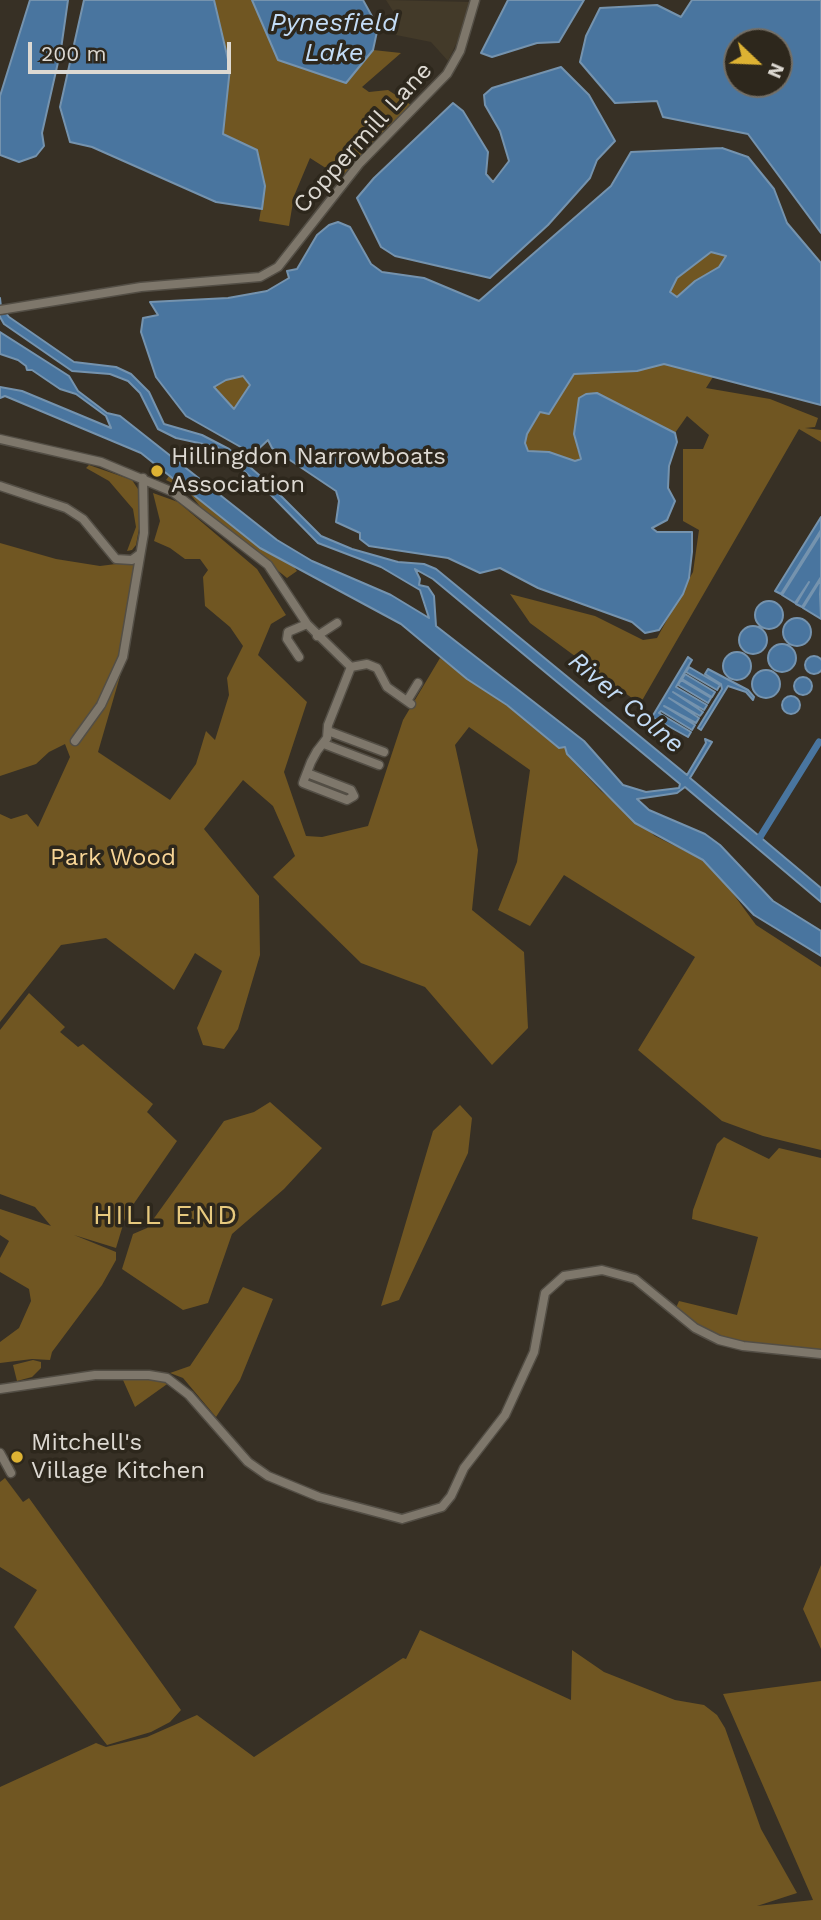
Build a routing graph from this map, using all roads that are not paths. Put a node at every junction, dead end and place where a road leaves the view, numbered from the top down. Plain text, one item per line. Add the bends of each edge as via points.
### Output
1 (475, 0) edge
2 (2, 309) edge
3 (0, 439) edge
4 (143, 478) junction
5 (0, 486) edge
6 (140, 554) junction
7 (337, 623) dead end
8 (307, 624) junction
9 (317, 636) junction
10 (299, 657) dead end
11 (351, 667) junction
12 (418, 683) dead end
13 (328, 731) junction
14 (75, 741) dead end
15 (324, 744) junction
16 (384, 752) dead end
17 (379, 765) dead end
18 (306, 776) junction
19 (821, 1354) edge
20 (0, 1389) edge
21 (0, 1453) edge
22 (11, 1473) dead end

1 - 2 street, Coppermill Lane via 460,51 447,74 359,164 278,267 260,277 141,286
3 - 4 street via 101,462
4 - 6 street
4 - 8 street via 173,492 268,565
5 - 6 street via 66,508 94,530 116,559 132,560
6 - 14 street via 123,657 101,705
7 - 9 street
8 - 9 street
8 - 10 street via 288,632 287,639
9 - 11 street
11 - 12 street via 367,664 377,668 387,687 409,703
11 - 13 street
13 - 15 street
13 - 16 street
15 - 17 street
15 - 18 street
18 - 18 street via 305,786 347,800 354,796 351,790
19 - 20 street via 719,1340 695,1328 635,1279 602,1270 564,1276 545,1293 534,1352 505,1415 464,1468 442,1507 402,1519 319,1497 268,1476 248,1462 189,1395 167,1378 95,1375
21 - 22 street

